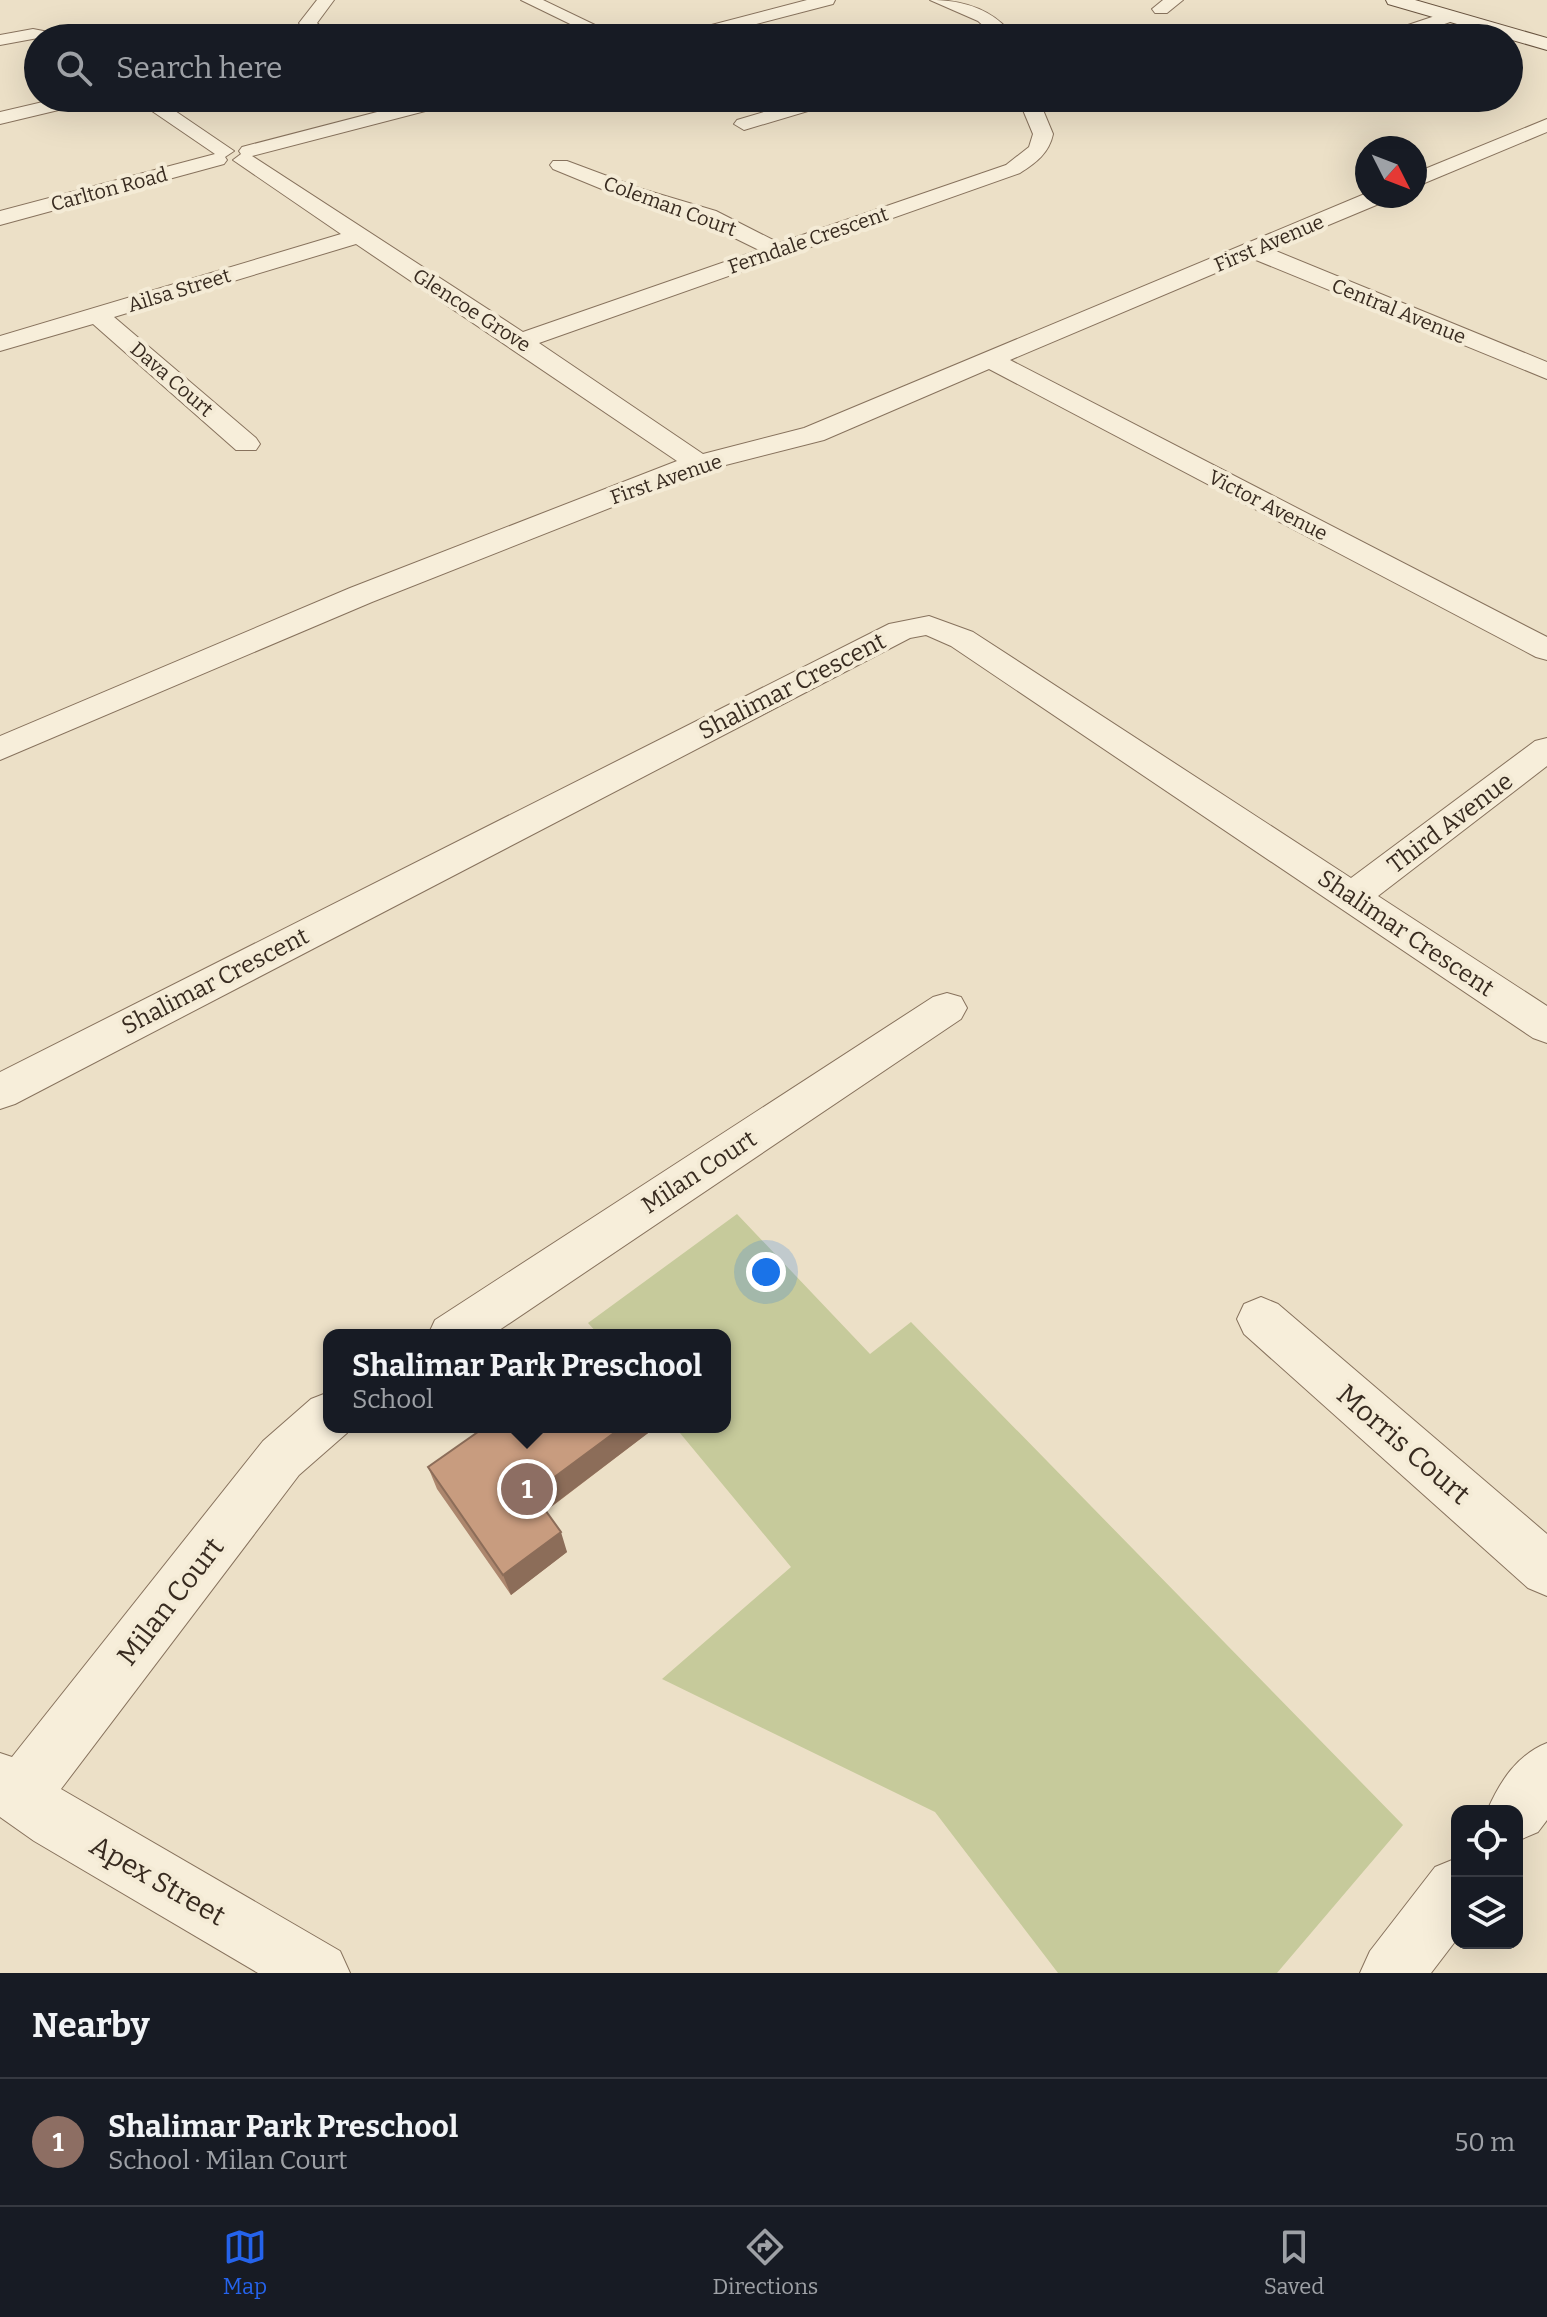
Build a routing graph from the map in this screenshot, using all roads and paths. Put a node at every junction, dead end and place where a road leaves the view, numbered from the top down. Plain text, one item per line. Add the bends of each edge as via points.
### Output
1 (326, 0) edge
2 (529, 0) edge
3 (938, 0) edge
4 (1395, 0) edge
5 (819, 1) edge
6 (1450, 16) junction
7 (309, 24) edge
8 (582, 24) edge
9 (734, 24) edge
10 (995, 24) edge
11 (1427, 24) edge
12 (1478, 24) edge
13 (24, 36) edge
14 (1523, 37) edge
15 (0, 40) edge
16 (1547, 44) edge
17 (26, 112) edge
18 (165, 112) edge
19 (395, 112) edge
20 (784, 112) edge
21 (1034, 112) edge
22 (0, 118) edge
23 (744, 124) dead end
24 (1547, 125) edge
25 (233, 156) junction
26 (560, 165) dead end
27 (1427, 176) edge
28 (1355, 206) edge
29 (0, 218) edge
30 (358, 236) junction
31 (1252, 250) junction
32 (778, 251) junction
33 (97, 315) junction
34 (520, 341) junction
35 (0, 344) edge
36 (990, 360) junction
37 (1540, 362) edge
38 (246, 444) dead end
39 (698, 463) junction
40 (1547, 650) edge
41 (0, 749) edge
42 (1547, 749) edge
43 (1353, 896) junction
44 (947, 1008) dead end
45 (1547, 1027) edge
46 (0, 1092) edge
47 (1261, 1319) dead end
48 (461, 1329) edge
49 (323, 1421) edge
50 (1547, 1569) edge
51 (1547, 1772) edge
52 (10, 1788) edge
53 (1522, 1805) edge
54 (1451, 1897) edge
55 (318, 1973) edge
56 (1392, 1973) edge

1 - 7 street
2 - 8 street
3 - 10 street
4 - 6 main road
5 - 9 street
6 - 11 street
6 - 12 main road
13 - 15 street
14 - 16 main road
17 - 22 street
18 - 25 street, Glencoe Grove
19 - 25 street, Carlton Road
20 - 23 street
21 - 32 street, Ferndale Crescent via 1042,141 1013,169
24 - 27 street
25 - 29 street, Carlton Road
25 - 30 street, Glencoe Grove
26 - 32 street, Coleman Court via 708,216
28 - 31 street, First Avenue
30 - 33 street, Ailsa Street
30 - 34 street, Glencoe Grove
31 - 36 street, First Avenue
31 - 37 street, Central Avenue
32 - 34 street, Ferndale Crescent
33 - 35 street, Ailsa Street
33 - 38 street, Dava Court
34 - 39 street, Glencoe Grove
36 - 39 street, First Avenue via 814,434
36 - 40 street, Victor Avenue
39 - 41 street, First Avenue via 361,595
42 - 43 street, Third Avenue
43 - 45 street, Shalimar Crescent
43 - 46 street, Shalimar Crescent via 962,639 929,625 916,626
44 - 48 street, Milan Court
47 - 50 street, Morris Court
49 - 52 street, Milan Court via 281,1458
51 - 53 street
52 - 55 street, Apex Street via 55,1820
54 - 56 street

